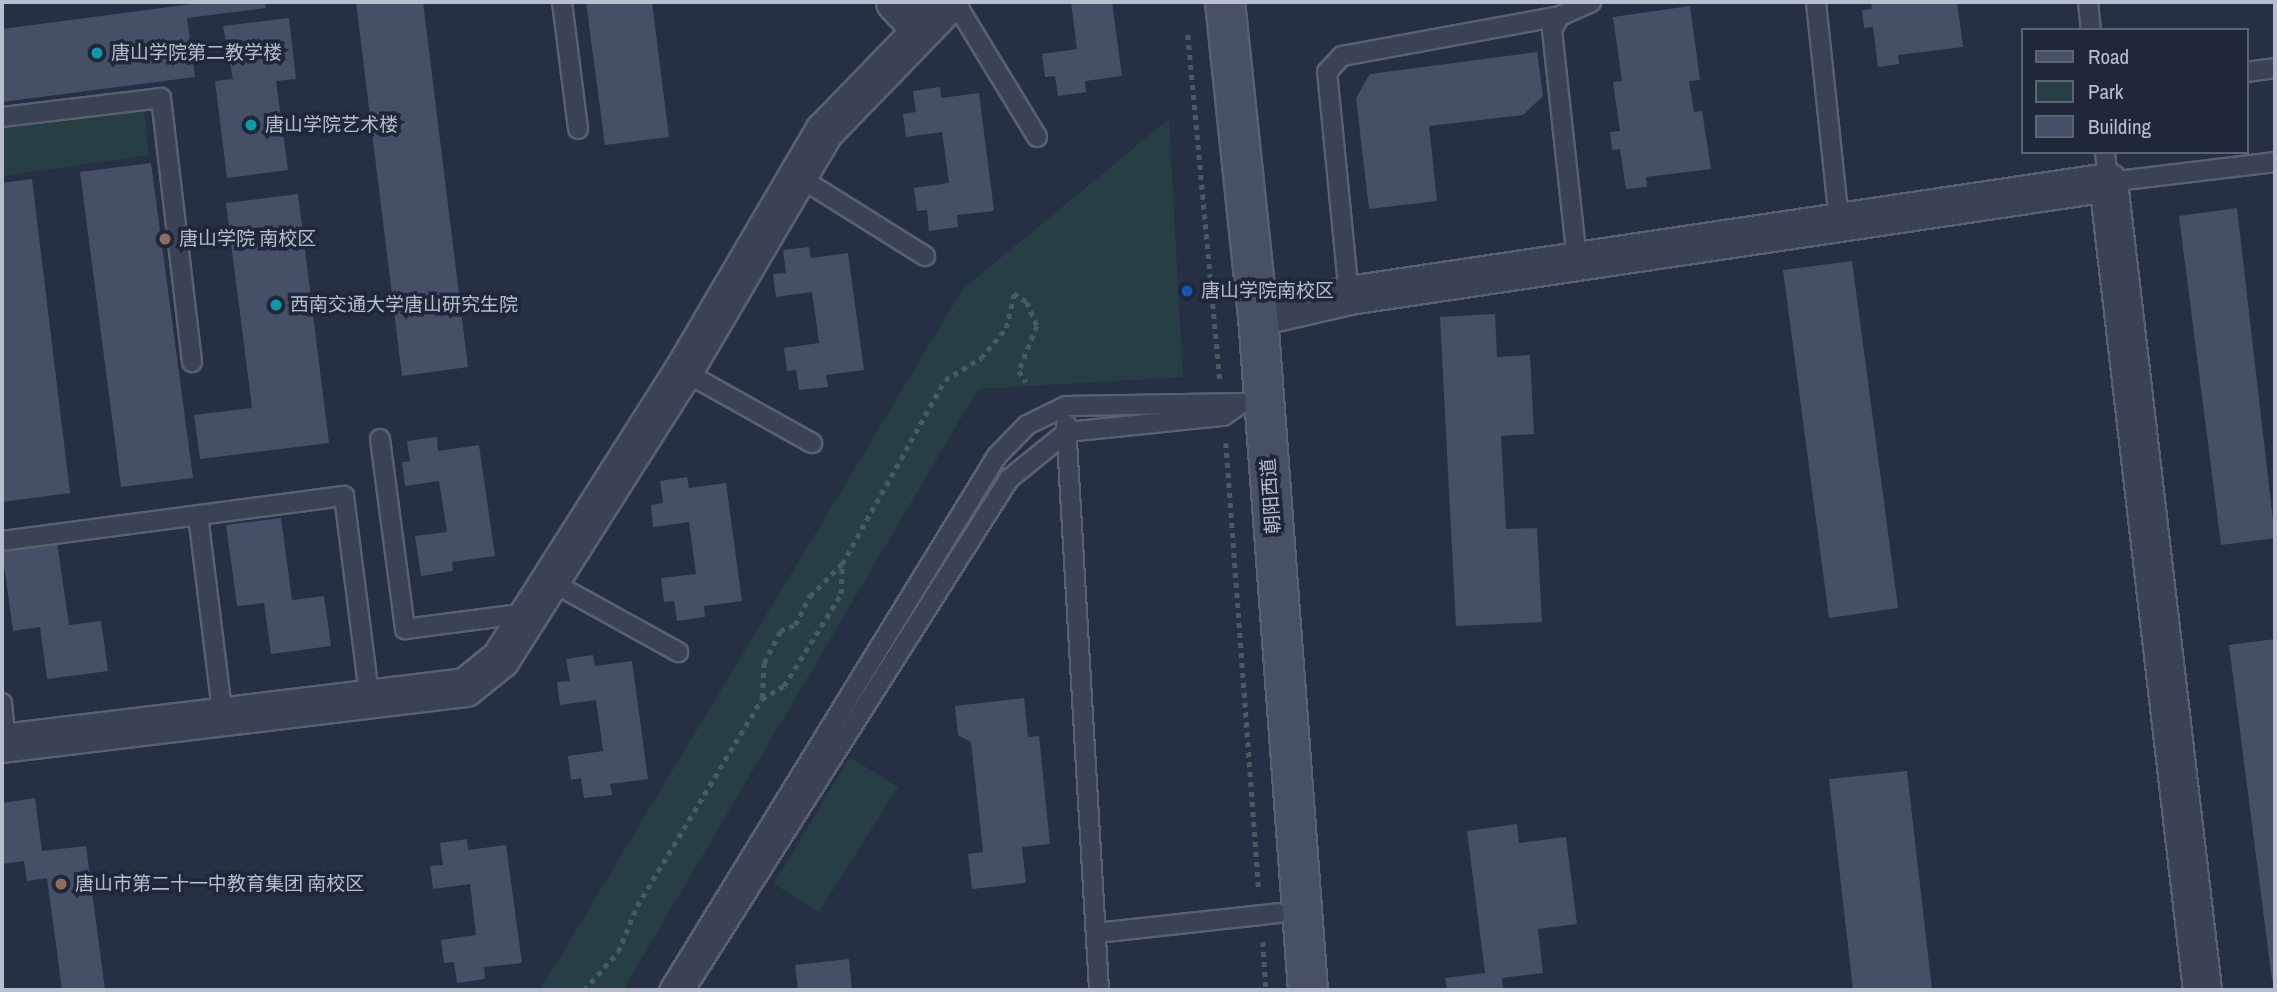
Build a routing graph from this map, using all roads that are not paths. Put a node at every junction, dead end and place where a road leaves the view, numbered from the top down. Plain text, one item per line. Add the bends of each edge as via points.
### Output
1 (562, 2) edge
2 (949, 2) edge
3 (955, 2) edge
4 (1225, 2) edge
5 (1591, 2) edge
6 (1816, 2) edge
7 (2088, 2) edge
8 (906, 15) edge
9 (1196, 15) edge
10 (1560, 16) junction
11 (2091, 28) edge
12 (2275, 68) edge
13 (2249, 72) edge
14 (2, 117) edge
15 (578, 130) dead end
16 (1037, 137) dead end
17 (2275, 162) edge
18 (2107, 167) edge
19 (797, 176) junction
20 (1839, 220) junction
21 (925, 256) dead end
22 (1577, 260) junction
23 (1349, 295) junction
24 (1258, 316) junction
25 (192, 362) dead end
26 (683, 371) junction
27 (1229, 406) junction
28 (1066, 407) junction
29 (1067, 432) junction
30 (380, 439) dead end
31 (812, 443) dead end
32 (198, 515) junction
33 (2, 541) edge
34 (548, 580) junction
35 (528, 614) junction
36 (678, 652) dead end
37 (370, 702) junction
38 (2, 704) edge
39 (223, 718) junction
40 (4, 743) edge
41 (1270, 913) junction
42 (1096, 933) junction
43 (669, 990) edge
44 (685, 990) edge
45 (1099, 990) edge
46 (1284, 990) edge
47 (1308, 990) edge
48 (2202, 990) edge

1 - 15 lane
2 - 8 street
3 - 16 lane
4 - 24 main road, 朝阳西道
5 - 10 lane
6 - 20 lane
7 - 11 lane
8 - 19 street
9 - 27 main road, 朝阳西道
10 - 22 lane via 1552,29
10 - 23 lane via 1342,56 1327,72
12 - 13 lane
14 - 25 lane via 161,98
17 - 18 lane
18 - 20 street
18 - 48 street
19 - 21 lane
19 - 26 street
20 - 22 street
22 - 23 street
23 - 24 street
24 - 47 main road, 朝阳西道
26 - 31 lane
26 - 34 street
27 - 28 lane
27 - 29 lane
27 - 41 main road, 朝阳西道
28 - 29 lane
28 - 43 lane via 1027,425 996,456
29 - 42 lane
29 - 44 lane via 1009,479
30 - 35 lane via 405,629
32 - 33 lane
32 - 37 lane via 344,495
32 - 39 lane
34 - 35 street
34 - 36 lane
35 - 37 street via 500,659 465,687
37 - 39 street
38 - 40 lane
39 - 40 street
41 - 42 lane
41 - 46 main road, 朝阳西道
42 - 45 lane

